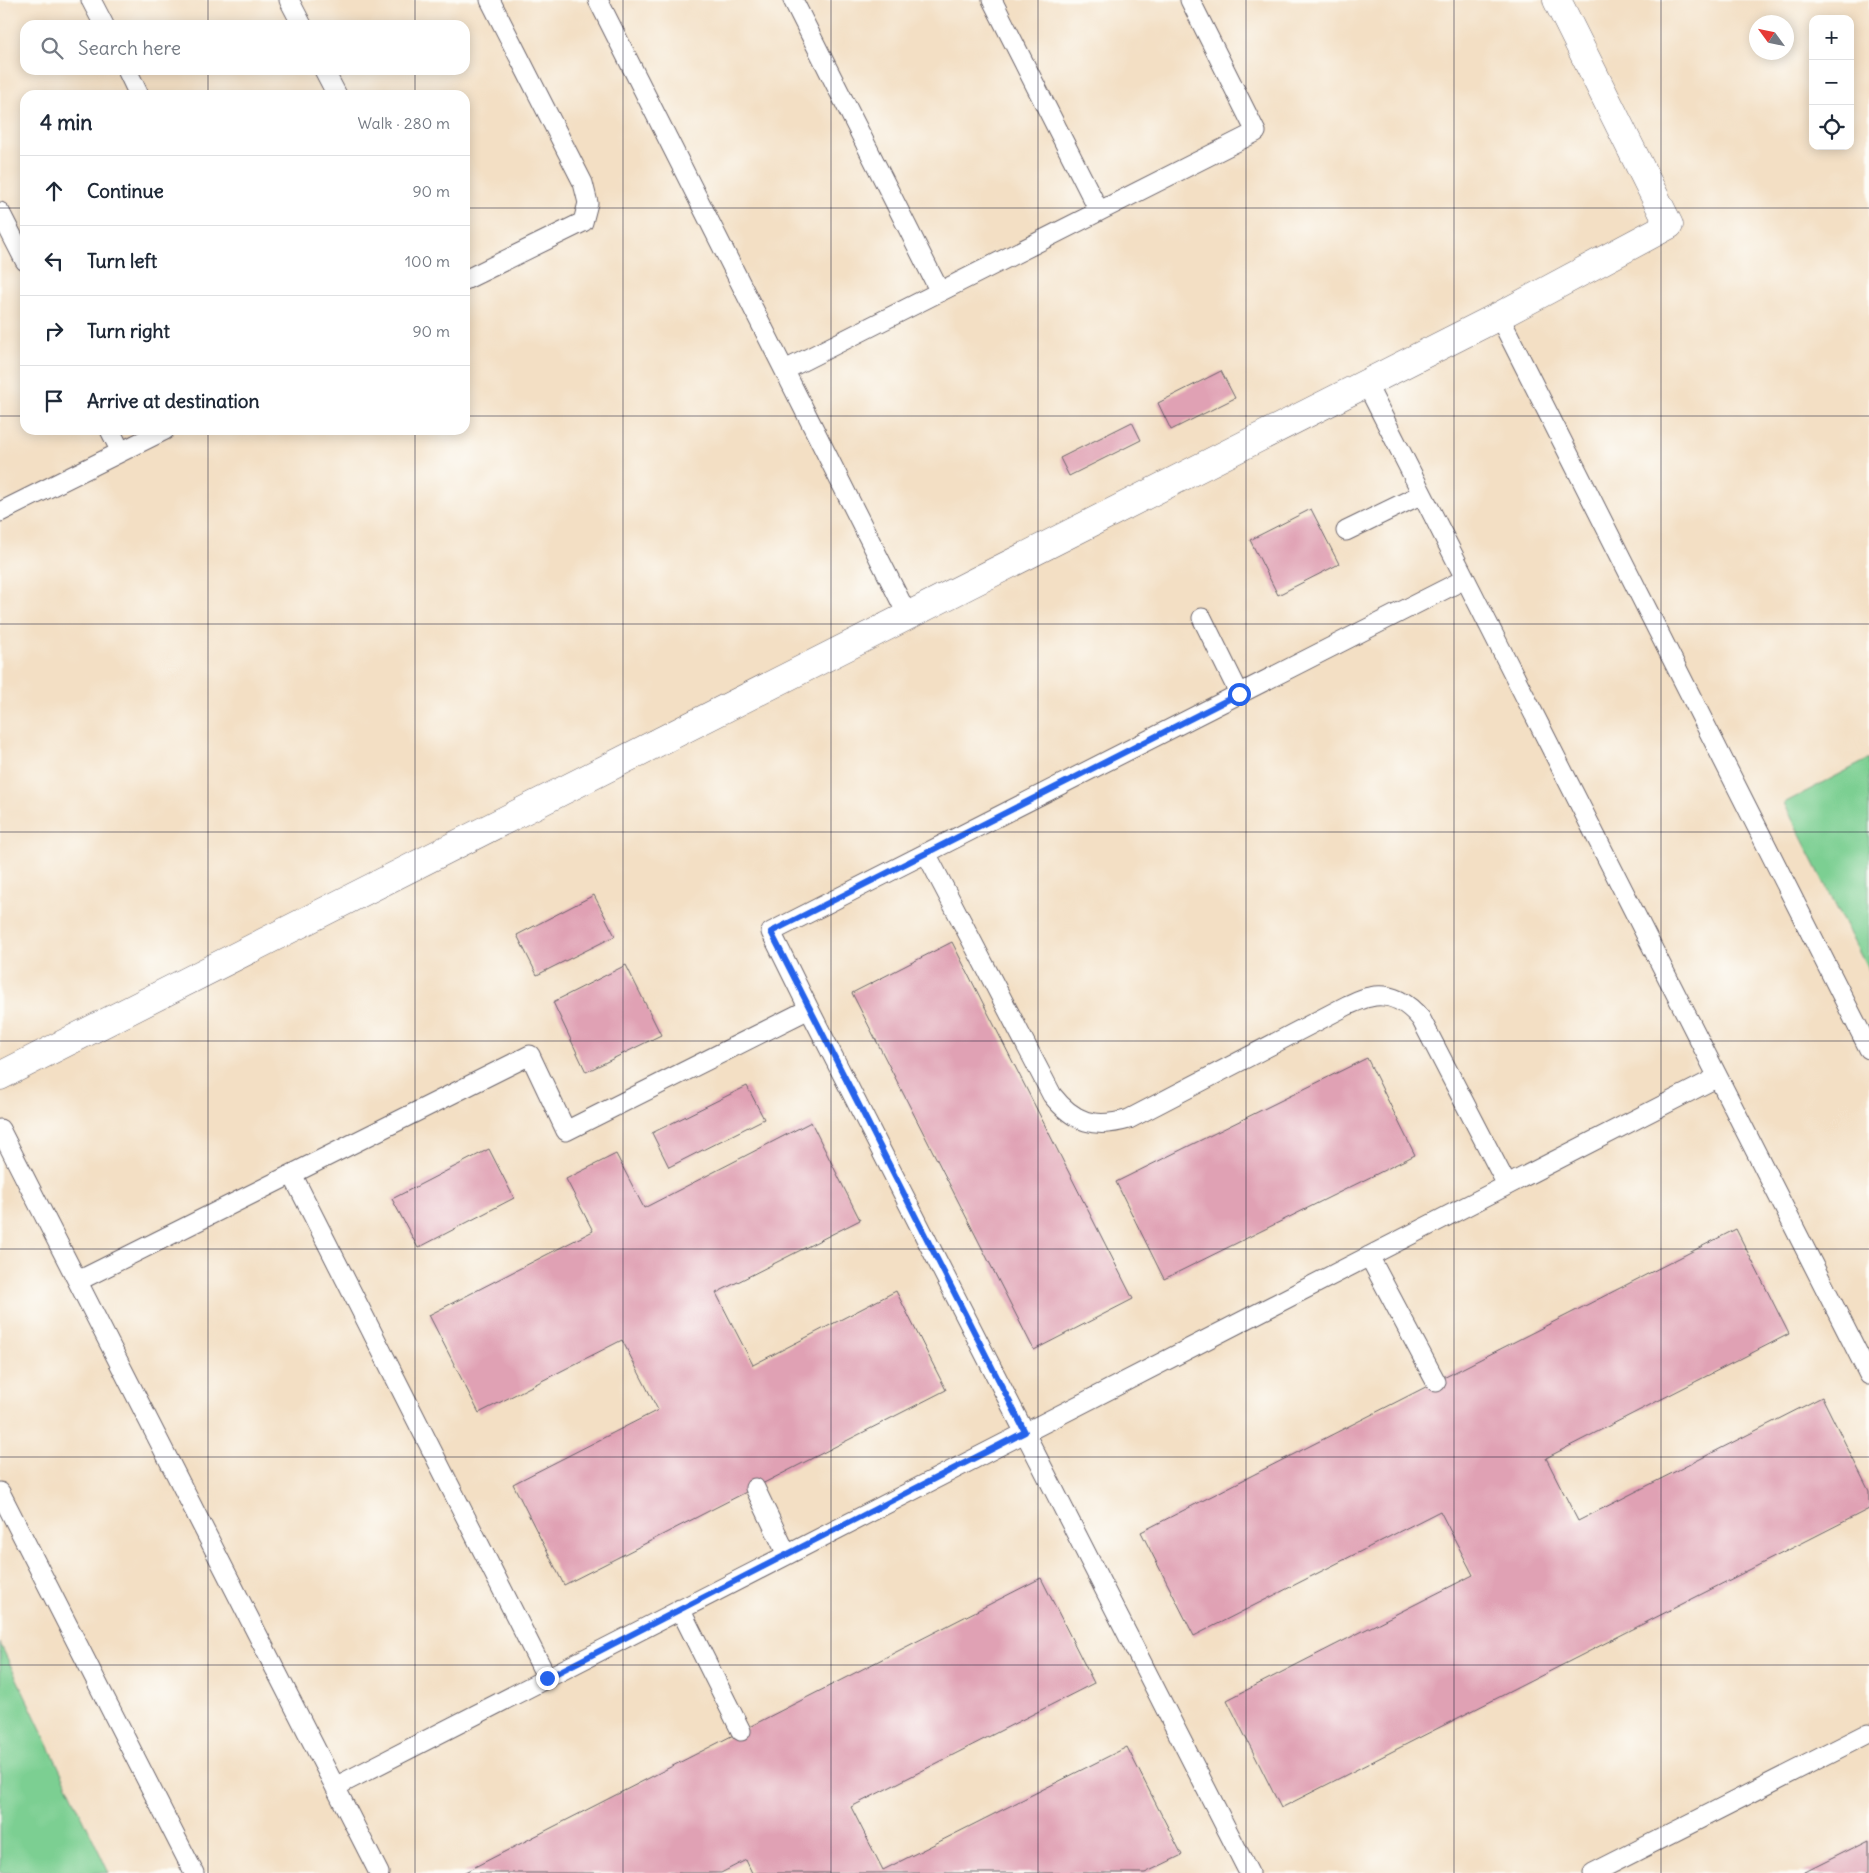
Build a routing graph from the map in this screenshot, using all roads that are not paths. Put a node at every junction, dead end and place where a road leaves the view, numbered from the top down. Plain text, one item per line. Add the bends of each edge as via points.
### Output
1 (91, 0) edge
2 (289, 0) edge
3 (490, 0) edge
4 (598, 0) edge
5 (793, 0) edge
6 (992, 0) edge
7 (1190, 0) edge
8 (1557, 0) edge
9 (101, 20) edge
10 (299, 20) edge
11 (129, 75) edge
12 (327, 75) edge
13 (136, 90) edge
14 (334, 90) edge
15 (1099, 211) junction
16 (0, 212) edge
17 (20, 251) edge
18 (470, 278) edge
19 (940, 292) junction
20 (1499, 316) junction
21 (785, 370) junction
22 (1366, 383) junction
23 (112, 435) edge
24 (155, 435) edge
25 (121, 452) junction
26 (1422, 494) junction
27 (0, 512) edge
28 (1346, 532) dead end
29 (1465, 579) junction
30 (908, 616) junction
31 (1202, 618) dead end
32 (1239, 694) junction
33 (926, 853) junction
34 (809, 1009) junction
35 (1869, 1049) edge
36 (0, 1076) edge
37 (1718, 1077) junction
38 (0, 1129) edge
39 (292, 1174) junction
40 (1507, 1185) junction
41 (1369, 1256) junction
42 (78, 1281) junction
43 (1869, 1375) edge
44 (1436, 1382) dead end
45 (1025, 1432) junction
46 (755, 1488) dead end
47 (0, 1492) edge
48 (787, 1555) junction
49 (680, 1610) junction
50 (547, 1678) junction
51 (741, 1731) dead end
52 (1869, 1733) edge
53 (335, 1786) junction
54 (194, 1873) edge
55 (379, 1873) edge
56 (1249, 1873) edge
57 (1593, 1873) edge

1 - 9 lane
2 - 10 lane
3 - 18 lane via 583,183 588,203 583,222
4 - 21 lane
5 - 19 lane
6 - 15 lane
7 - 15 lane via 1256,132
8 - 20 street via 1668,225
11 - 13 lane
12 - 14 lane
15 - 19 lane
16 - 17 lane
19 - 21 lane
20 - 22 street
20 - 35 lane
21 - 30 lane
22 - 26 lane
22 - 30 street
23 - 25 lane
24 - 25 lane
25 - 27 lane
26 - 28 lane
26 - 29 lane
29 - 32 lane
29 - 37 lane
30 - 36 street
31 - 32 lane
32 - 33 lane
33 - 34 lane via 771,932
33 - 40 lane via 1052,1095 1084,1122 1101,1125 1129,1119 1348,1005 1382,996 1404,1003 1422,1019
34 - 39 lane via 566,1130 530,1055
34 - 45 lane
37 - 40 lane
37 - 43 lane
38 - 42 lane
39 - 42 lane
39 - 50 lane
40 - 41 lane
41 - 44 lane
41 - 45 lane
42 - 53 lane
45 - 48 lane
45 - 56 lane
46 - 48 lane
47 - 54 lane
48 - 49 lane
49 - 50 lane
49 - 51 lane
50 - 53 lane
52 - 57 lane
53 - 55 lane

